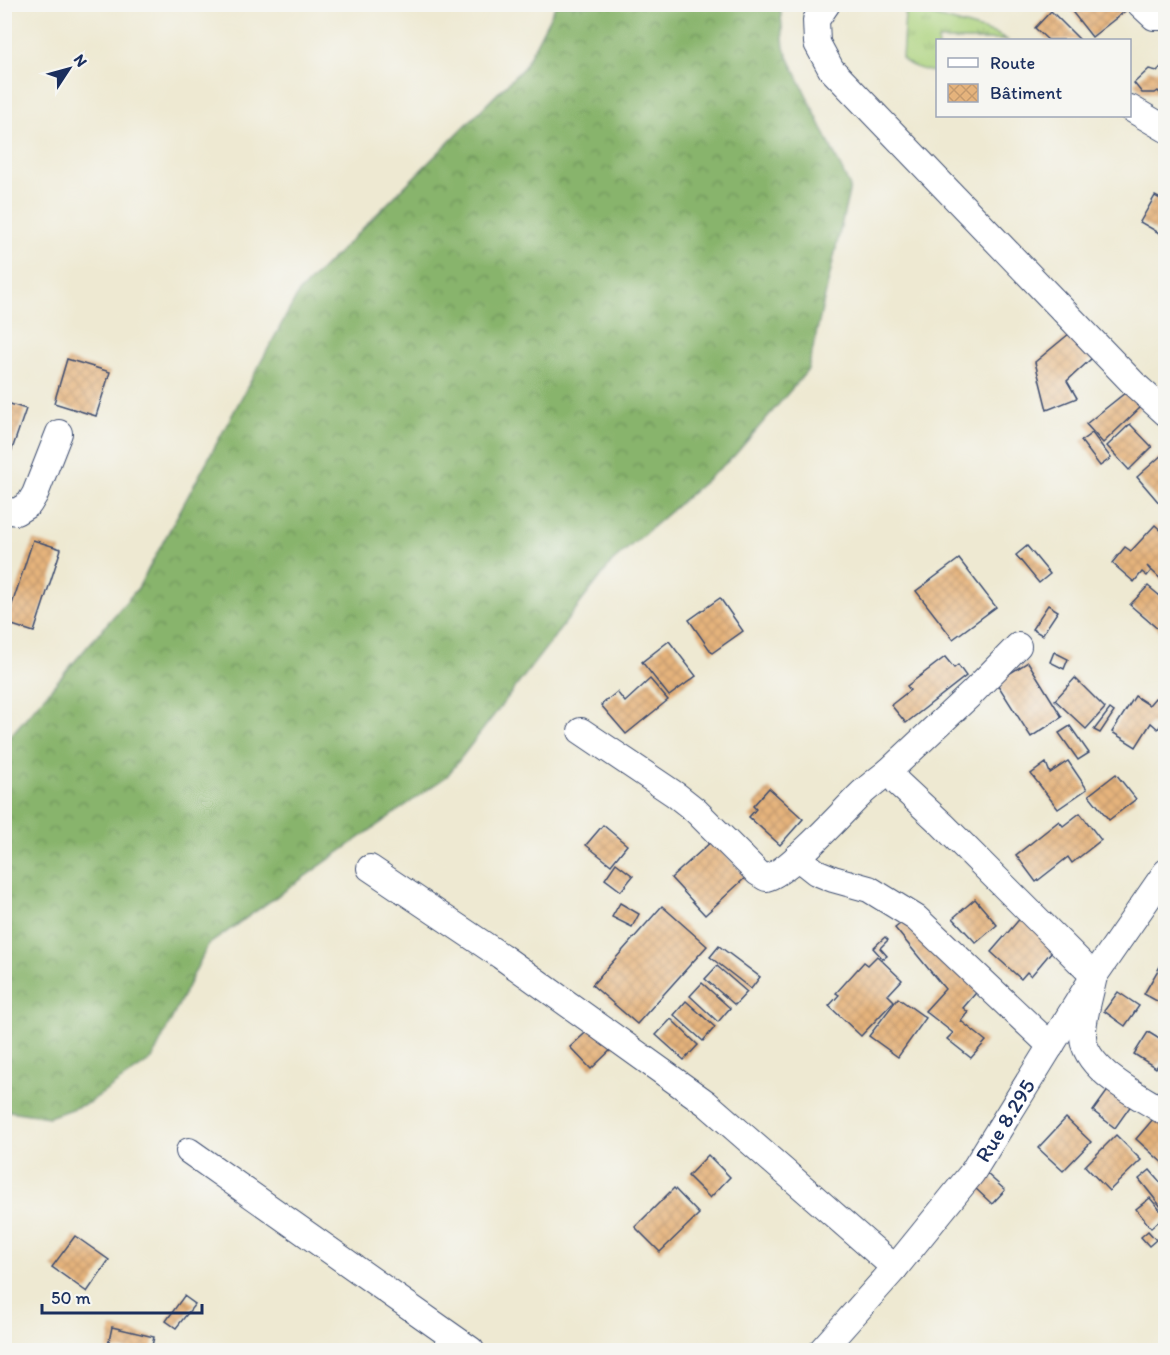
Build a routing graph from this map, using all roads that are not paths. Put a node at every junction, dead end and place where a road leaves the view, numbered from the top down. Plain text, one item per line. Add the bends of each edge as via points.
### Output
1 (827, 4) edge
2 (1140, 4) edge
3 (1166, 17) edge
4 (1131, 109) edge
5 (1166, 129) edge
6 (1166, 413) edge
7 (59, 433) dead end
8 (4, 510) edge
9 (1018, 646) dead end
10 (582, 731) dead end
11 (888, 771) junction
12 (797, 857) junction
13 (370, 868) dead end
14 (1166, 872) edge
15 (1095, 976) junction
16 (1051, 1046) junction
17 (1166, 1113) edge
18 (189, 1151) dead end
19 (895, 1268) junction
20 (471, 1350) edge
21 (822, 1350) edge

1 - 6 street via 816,20 817,43 831,69
2 - 3 street via 1154,17
4 - 5 street
7 - 8 street via 29,504 16,513
9 - 11 street
10 - 12 street via 695,810 766,879
11 - 12 street
11 - 15 street
12 - 16 street via 816,872 869,889 916,918
13 - 19 street via 706,1103
14 - 15 street, Rue 8.295
15 - 16 street, Rue 8.295
15 - 17 street via 1083,1035 1086,1049 1094,1064
16 - 19 street, Rue 8.295 via 972,1173
18 - 20 street
19 - 21 street, Rue 8.295

